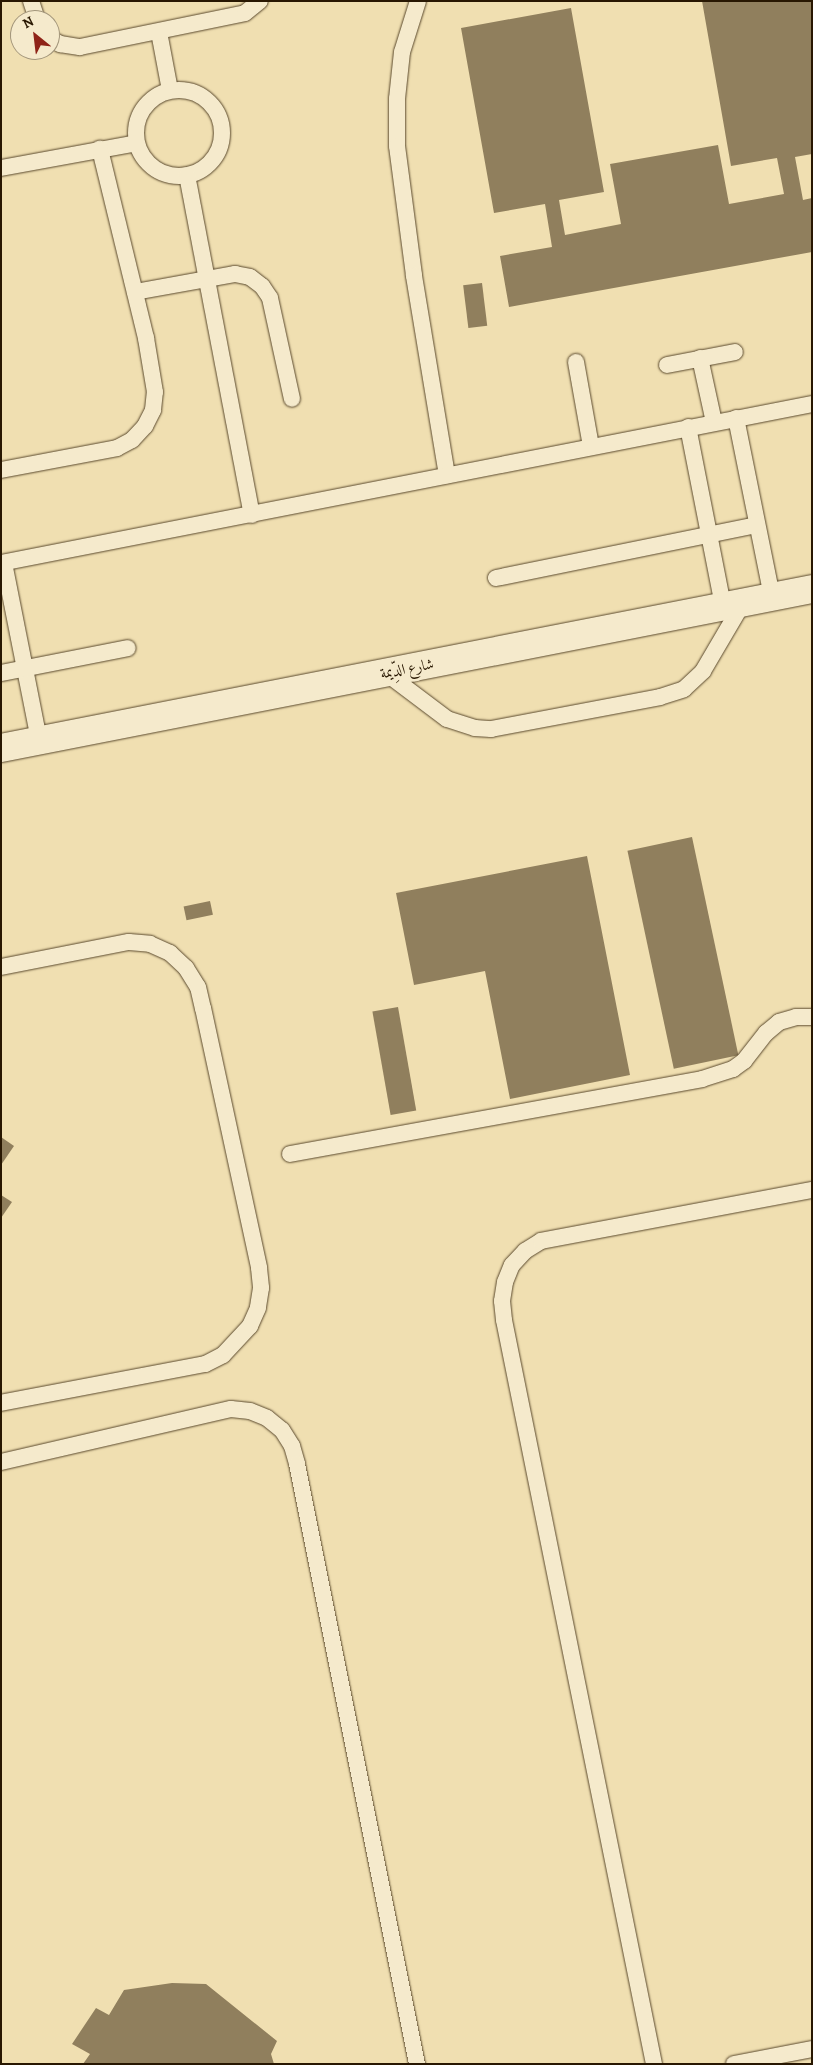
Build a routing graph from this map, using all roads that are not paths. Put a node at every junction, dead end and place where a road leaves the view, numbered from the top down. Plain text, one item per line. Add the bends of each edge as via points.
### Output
1 (260, 1) edge
2 (418, 1) edge
3 (159, 32) junction
4 (60, 44) edge
5 (170, 90) junction
6 (137, 143) junction
7 (100, 149) junction
8 (1, 168) edge
9 (187, 175) junction
10 (205, 278) junction
11 (136, 292) junction
12 (734, 352) dead end
13 (700, 358) junction
14 (576, 362) dead end
15 (667, 365) dead end
16 (292, 399) dead end
17 (812, 404) edge
18 (736, 418) junction
19 (714, 422) junction
20 (688, 427) junction
21 (591, 446) junction
22 (1, 470) edge
23 (447, 475) junction
24 (252, 515) junction
25 (757, 525) junction
26 (710, 534) junction
27 (3, 563) edge
28 (496, 578) dead end
29 (812, 588) edge
30 (772, 596) junction
31 (733, 603) junction
32 (128, 648) dead end
33 (24, 668) junction
34 (1, 672) edge
35 (386, 673) junction
36 (39, 740) junction
37 (1, 748) edge
38 (1, 967) edge
39 (812, 1017) edge
40 (290, 1154) dead end
41 (812, 1190) edge
42 (1, 1403) edge
43 (1, 1462) edge
44 (812, 2049) edge
45 (417, 2064) edge
46 (654, 2064) edge
47 (734, 2064) edge

1 - 3 lane via 245,13
2 - 23 lane via 402,52 397,146 414,276
3 - 4 lane via 80,47
3 - 5 lane
5 - 6 lane via 146,104 135,129
5 - 9 lane via 185,89 199,94 220,116 220,146 213,160
6 - 7 lane
6 - 9 lane via 143,158 155,169 171,175
7 - 8 lane
7 - 11 lane
9 - 10 lane
10 - 11 lane
10 - 16 lane via 236,274 262,286 270,298
10 - 24 lane
11 - 22 lane via 155,392 153,410 145,426 132,440 117,448
12 - 13 lane
13 - 15 lane
13 - 19 lane
14 - 21 lane
17 - 18 lane
18 - 19 lane
18 - 25 lane
19 - 20 lane
20 - 21 lane
20 - 26 lane
21 - 23 lane
23 - 24 lane
24 - 27 lane
25 - 26 lane
25 - 30 lane
26 - 28 lane
26 - 31 lane
27 - 33 lane
29 - 30 street, شارع الدِّيمة
30 - 31 street, شارع الدِّيمة
31 - 35 street, شارع الدِّيمة
31 - 35 lane via 702,671 684,689 660,697 491,729 476,728 447,718
32 - 33 lane
33 - 34 lane
33 - 36 lane
35 - 36 street, شارع الدِّيمة
36 - 37 street, شارع الدِّيمة
38 - 42 lane via 129,942 150,944 170,953 186,968 198,987 203,1008 261,1288 250,1326 223,1355 205,1364
39 - 40 lane via 779,1022 744,1061 733,1069 702,1079
41 - 46 lane via 541,1241 512,1265 504,1282 504,1320
43 - 45 lane via 231,1409 250,1411 267,1418 282,1430 292,1446 297,1464
44 - 47 lane

